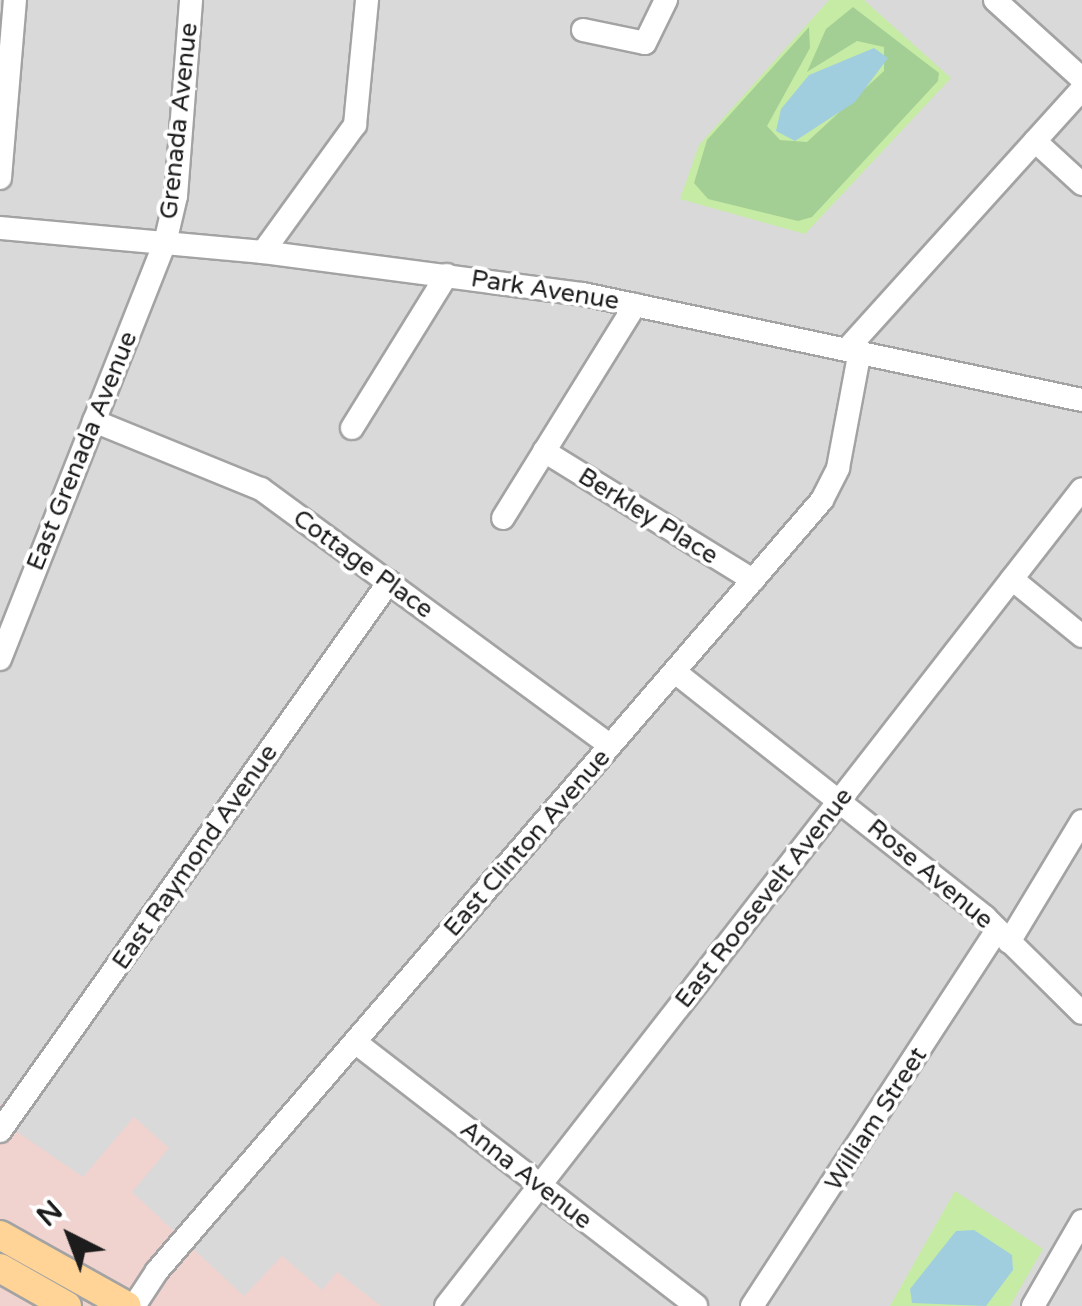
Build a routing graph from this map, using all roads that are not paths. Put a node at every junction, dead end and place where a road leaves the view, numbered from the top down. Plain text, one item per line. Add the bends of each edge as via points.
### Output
1 (15, 0) edge
2 (192, 0) edge
3 (367, 0) edge
4 (666, 0) edge
5 (995, 0) edge
6 (584, 30) dead end
7 (1082, 79) edge
8 (1082, 89) edge
9 (1036, 141) junction
10 (0, 178) edge
11 (1082, 184) edge
12 (0, 228) edge
13 (164, 243) junction
14 (263, 252) junction
15 (446, 275) junction
16 (635, 305) junction
17 (854, 350) junction
18 (1082, 400) edge
19 (94, 421) junction
20 (352, 428) dead end
21 (544, 451) junction
22 (1082, 489) edge
23 (503, 518) dead end
24 (1012, 579) junction
25 (753, 580) junction
26 (389, 582) junction
27 (1082, 636) edge
28 (0, 659) edge
29 (675, 672) junction
30 (610, 746) junction
31 (840, 800) junction
32 (1080, 824) edge
33 (1003, 936) junction
34 (1082, 1013) edge
35 (355, 1042) junction
36 (0, 1132) edge
37 (540, 1186) junction
38 (1082, 1221) edge
39 (0, 1236) edge
40 (0, 1268) edge
41 (68, 1306) edge
42 (126, 1306) edge
43 (134, 1306) edge
44 (446, 1306) edge
45 (696, 1306) edge
46 (752, 1306) edge
47 (1033, 1306) edge

1 - 10 street
2 - 13 street, Grenada Avenue via 176,196
3 - 14 street via 355,124
4 - 6 street via 645,42
5 - 7 street
8 - 9 street
9 - 11 street
9 - 17 street
12 - 13 street, Park Avenue
13 - 14 street, Park Avenue
13 - 19 street, East Grenada Avenue
14 - 15 street, Park Avenue
15 - 16 street, Park Avenue
15 - 20 street
16 - 17 street, Park Avenue
16 - 21 street
17 - 18 street, Park Avenue
17 - 25 street, East Clinton Avenue via 832,486
19 - 26 street, Cottage Place via 261,490
19 - 28 street, East Grenada Avenue
21 - 23 street
21 - 25 street, Berkley Place
22 - 24 street, East Roosevelt Avenue
24 - 27 street
24 - 31 street, East Roosevelt Avenue
25 - 29 street, East Clinton Avenue
26 - 30 street, Cottage Place
26 - 36 street, East Raymond Avenue
29 - 30 street, East Clinton Avenue
29 - 31 street, Rose Avenue
30 - 35 street, East Clinton Avenue
31 - 33 street, Rose Avenue
31 - 37 street, East Roosevelt Avenue
32 - 33 street, William Street
33 - 34 street, Rose Avenue
33 - 46 street, William Street
35 - 37 street, Anna Avenue
35 - 43 street, East Clinton Avenue
37 - 44 street, East Roosevelt Avenue
37 - 45 street, Anna Avenue
38 - 47 street
39 - 42 main road
40 - 41 main road

